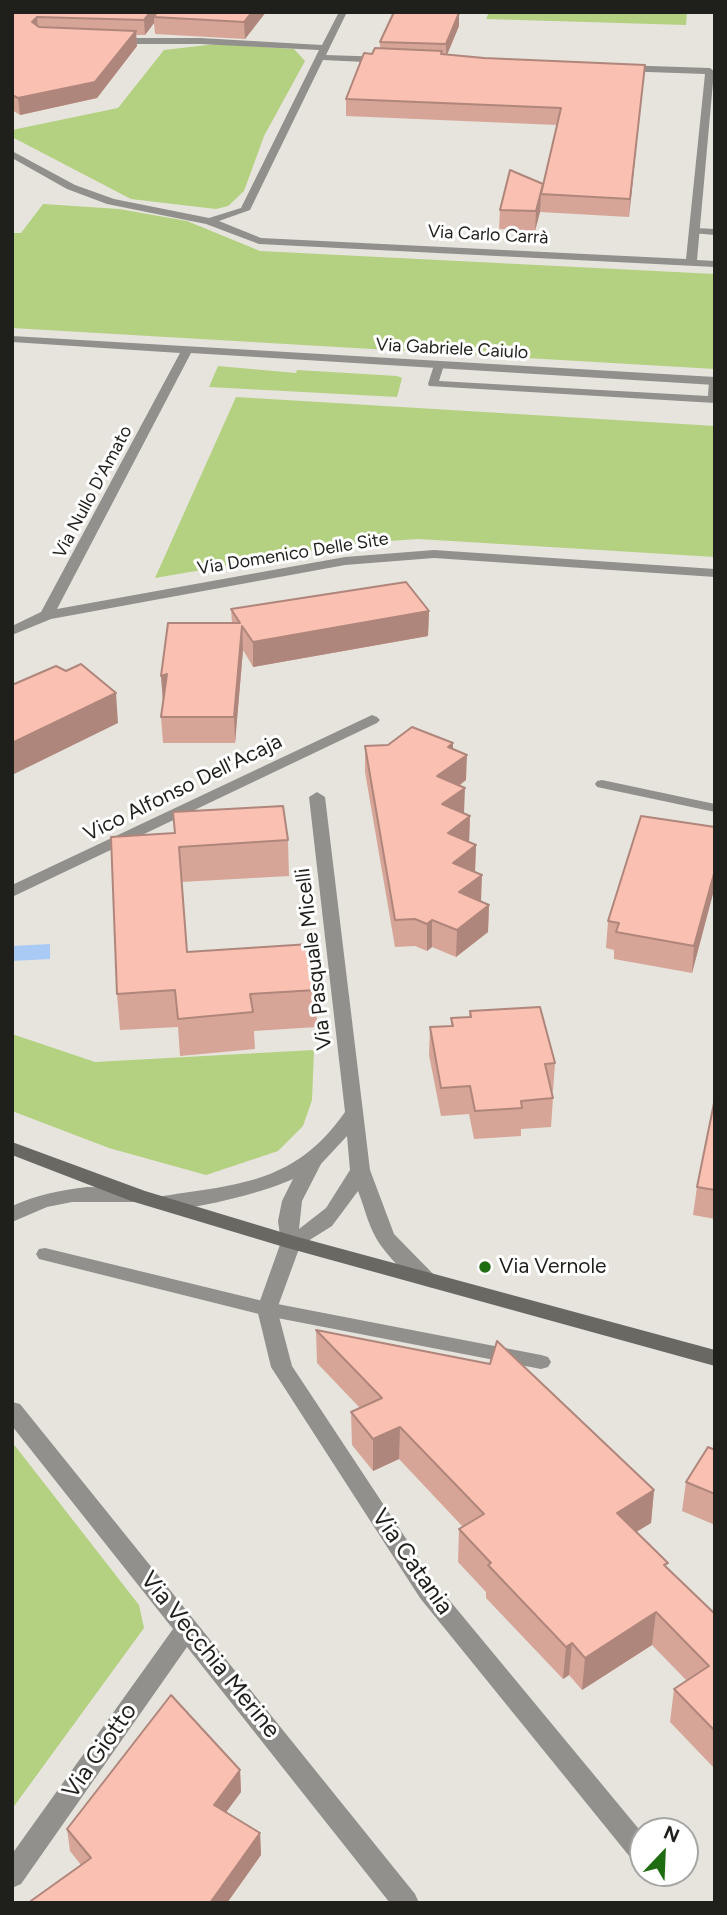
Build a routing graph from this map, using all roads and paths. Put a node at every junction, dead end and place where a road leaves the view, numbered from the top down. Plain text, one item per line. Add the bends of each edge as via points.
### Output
1 (343, 12) edge
2 (108, 41) edge
3 (321, 53) junction
4 (403, 60) edge
5 (612, 67) edge
6 (713, 71) edge
7 (711, 117) edge
8 (12, 154) edge
9 (209, 221) junction
10 (695, 231) junction
11 (715, 232) edge
12 (691, 262) junction
13 (715, 264) edge
14 (12, 339) edge
15 (187, 350) junction
16 (439, 365) junction
17 (715, 381) edge
18 (715, 573) edge
19 (47, 615) junction
20 (12, 631) edge
21 (372, 720) dead end
22 (602, 784) dead end
23 (317, 797) dead end
24 (715, 808) edge
25 (12, 892) edge
26 (352, 1115) junction
27 (12, 1148) edge
28 (313, 1160) junction
29 (359, 1170) junction
30 (138, 1196) junction
31 (163, 1203) junction
32 (12, 1216) edge
33 (291, 1242) junction
34 (45, 1254) dead end
35 (431, 1282) junction
36 (267, 1309) junction
37 (715, 1358) edge
38 (541, 1362) dead end
39 (12, 1410) edge
40 (188, 1627) junction
41 (629, 1837) edge
42 (12, 1876) edge
43 (407, 1903) edge

1 - 3 street
2 - 3 street via 200,41
3 - 4 street
3 - 9 street via 245,210
5 - 6 street
6 - 7 street
7 - 10 street
8 - 9 street via 71,187 111,202
9 - 12 street, Via Carlo Carrà via 259,241
10 - 11 lane
10 - 12 street
12 - 13 street, Via Carlo Carrà
14 - 15 street, Via Gabriele Caiulo
15 - 16 street, Via Gabriele Caiulo
15 - 19 street, Via Nullo D'Amato
16 - 17 street, Via Gabriele Caiulo
16 - 17 lane via 433,384 713,400
18 - 19 street, Via Domenico Delle Site via 434,554 345,561
19 - 20 street
21 - 25 street, Vico Alfonso Dell'Acaja
22 - 24 lane
23 - 26 street, Via Pasquale Micelli
26 - 28 street
26 - 29 street, Via Pasquale Micelli
27 - 30 main road
28 - 31 street via 252,1186
28 - 33 street via 292,1201 288,1221
29 - 33 street via 335,1213 315,1231
29 - 35 street, Via Pasquale Micelli via 385,1236
30 - 31 main road
30 - 32 street via 92,1192 27,1207
31 - 33 main road
33 - 35 main road
33 - 36 street
34 - 36 lane
35 - 37 main road
36 - 38 lane
36 - 41 street, Via Catania via 282,1367 428,1591
39 - 40 street, Via Vecchia Merine
40 - 42 street, Via Giotto
40 - 43 street, Via Vecchia Merine

